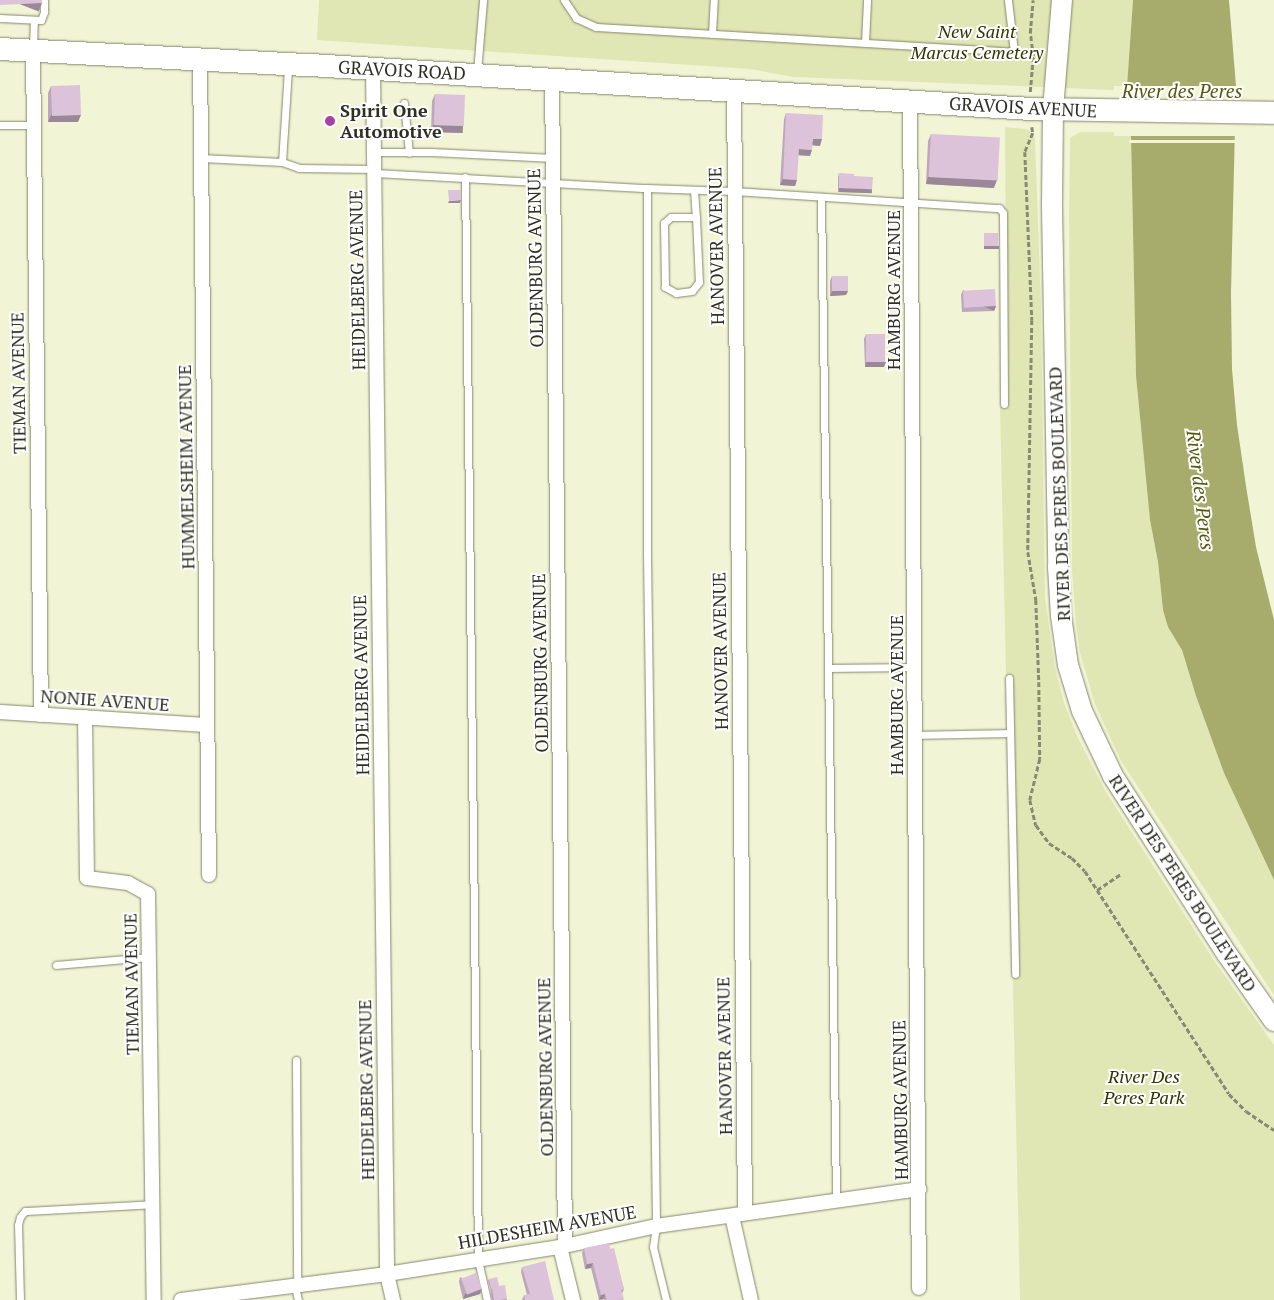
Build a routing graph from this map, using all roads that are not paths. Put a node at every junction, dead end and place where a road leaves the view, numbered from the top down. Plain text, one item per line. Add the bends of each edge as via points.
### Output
1 (44, 0) edge
2 (482, 0) edge
3 (564, 0) edge
4 (714, 0) edge
5 (867, 0) edge
6 (1008, 0) edge
7 (1062, 0) edge
8 (0, 18) edge
9 (34, 20) junction
10 (712, 34) junction
11 (865, 43) junction
12 (0, 49) edge
13 (32, 51) junction
14 (200, 59) junction
15 (288, 64) junction
16 (373, 69) junction
17 (476, 74) junction
18 (552, 79) junction
19 (734, 89) junction
20 (803, 94) joint
21 (910, 101) junction
22 (404, 103) dead end
23 (1053, 109) junction
24 (1263, 113) edge
25 (0, 125) edge
26 (34, 125) junction
27 (374, 152) junction
28 (409, 153) junction
29 (201, 158) junction
30 (553, 158) junction
31 (282, 162) junction
32 (374, 171) junction
33 (465, 177) junction
34 (553, 184) junction
35 (647, 188) junction
36 (694, 190) junction
37 (734, 191) junction
38 (821, 198) junction
39 (911, 203) junction
40 (696, 217) junction
41 (1004, 404) dead end
42 (915, 667) junction
43 (829, 668) junction
44 (1009, 678) dead end
45 (0, 712) edge
46 (41, 715) junction
47 (85, 717) junction
48 (207, 725) junction
49 (1009, 733) junction
50 (915, 735) junction
51 (209, 875) dead end
52 (149, 957) junction
53 (56, 965) dead end
54 (1015, 974) dead end
55 (1274, 1020) edge
56 (296, 1060) dead end
57 (920, 1189) junction
58 (836, 1200) junction
59 (153, 1204) junction
60 (738, 1214) junction
61 (656, 1226) junction
62 (563, 1246) junction
63 (478, 1260) junction
64 (387, 1274) junction
65 (296, 1286) junction
66 (919, 1288) dead end
67 (20, 1300) edge
68 (154, 1300) edge
69 (181, 1300) edge
70 (298, 1300) edge
71 (393, 1300) edge
72 (487, 1300) edge
73 (573, 1300) edge
74 (666, 1300) edge
75 (751, 1300) edge

1 - 9 lane via 41,20
2 - 17 lane
3 - 10 lane via 576,18 596,27
4 - 10 lane
5 - 11 lane
6 - 11 lane via 1014,52
7 - 23 main road, RIVER DES PERES BOULEVARD
8 - 9 lane
9 - 13 lane
10 - 11 lane
12 - 13 main road, GRAVOIS ROAD
13 - 14 main road, GRAVOIS ROAD
13 - 26 street, TIEMAN AVENUE
14 - 15 main road, GRAVOIS ROAD
14 - 29 street, HUMMELSHEIM AVENUE
15 - 16 main road, GRAVOIS ROAD
15 - 31 lane
16 - 17 main road, GRAVOIS ROAD
16 - 27 street, HEIDELBERG AVENUE
17 - 18 main road, GRAVOIS ROAD
18 - 19 main road, GRAVOIS ROAD
18 - 30 street, OLDENBURG AVENUE
19 - 20 main road, GRAVOIS ROAD
19 - 37 street, HANOVER AVENUE
20 - 21 main road, GRAVOIS AVENUE
21 - 23 main road, GRAVOIS AVENUE
21 - 39 street, HAMBURG AVENUE
22 - 28 lane
23 - 24 main road, GRAVOIS AVENUE
23 - 55 main road, RIVER DES PERES BOULEVARD via 1058,567 1068,665 1082,711 1113,776 1227,954
25 - 26 lane
26 - 46 street, TIEMAN AVENUE
27 - 28 lane
27 - 32 street, HEIDELBERG AVENUE
28 - 30 lane
29 - 31 lane
29 - 48 street, HUMMELSHEIM AVENUE
30 - 34 street, OLDENBURG AVENUE
31 - 32 lane via 299,168
32 - 33 lane
32 - 64 street, HEIDELBERG AVENUE
33 - 34 lane
33 - 63 lane
34 - 35 lane
34 - 62 street, OLDENBURG AVENUE
35 - 36 lane
35 - 61 lane via 647,553
36 - 37 lane
36 - 40 lane
37 - 38 lane
37 - 60 street, HANOVER AVENUE
38 - 39 lane
38 - 43 lane
39 - 41 lane via 999,208 1003,213
39 - 42 street, HAMBURG AVENUE
40 - 40 lane via 699,282 692,291 676,293 666,287 664,223 670,217
42 - 43 lane
42 - 50 street, HAMBURG AVENUE
43 - 58 lane
44 - 49 lane
45 - 46 street, NONIE AVENUE
46 - 47 street, NONIE AVENUE
47 - 48 street, NONIE AVENUE
47 - 52 street, TIEMAN AVENUE via 87,878 128,883 148,894
48 - 51 street, HUMMELSHEIM AVENUE
49 - 50 lane
49 - 54 lane
50 - 57 street, HAMBURG AVENUE
52 - 53 lane
52 - 59 street, TIEMAN AVENUE
56 - 65 lane
57 - 58 street, HILDESHEIM AVENUE
57 - 66 street, HAMBURG AVENUE
58 - 60 street, HILDESHEIM AVENUE
59 - 67 lane via 25,1211 18,1225
59 - 68 street, TIEMAN AVENUE
60 - 61 street, HILDESHEIM AVENUE
60 - 75 street, HANOVER AVENUE
61 - 62 street, HILDESHEIM AVENUE
61 - 74 lane via 653,1247
62 - 63 street, HILDESHEIM AVENUE
62 - 73 street, OLDENBURG AVENUE
63 - 64 street, HILDESHEIM AVENUE
63 - 72 lane
64 - 65 street, HILDESHEIM AVENUE
64 - 71 street, HEIDELBERG AVENUE
65 - 69 street, HILDESHEIM AVENUE
65 - 70 lane

